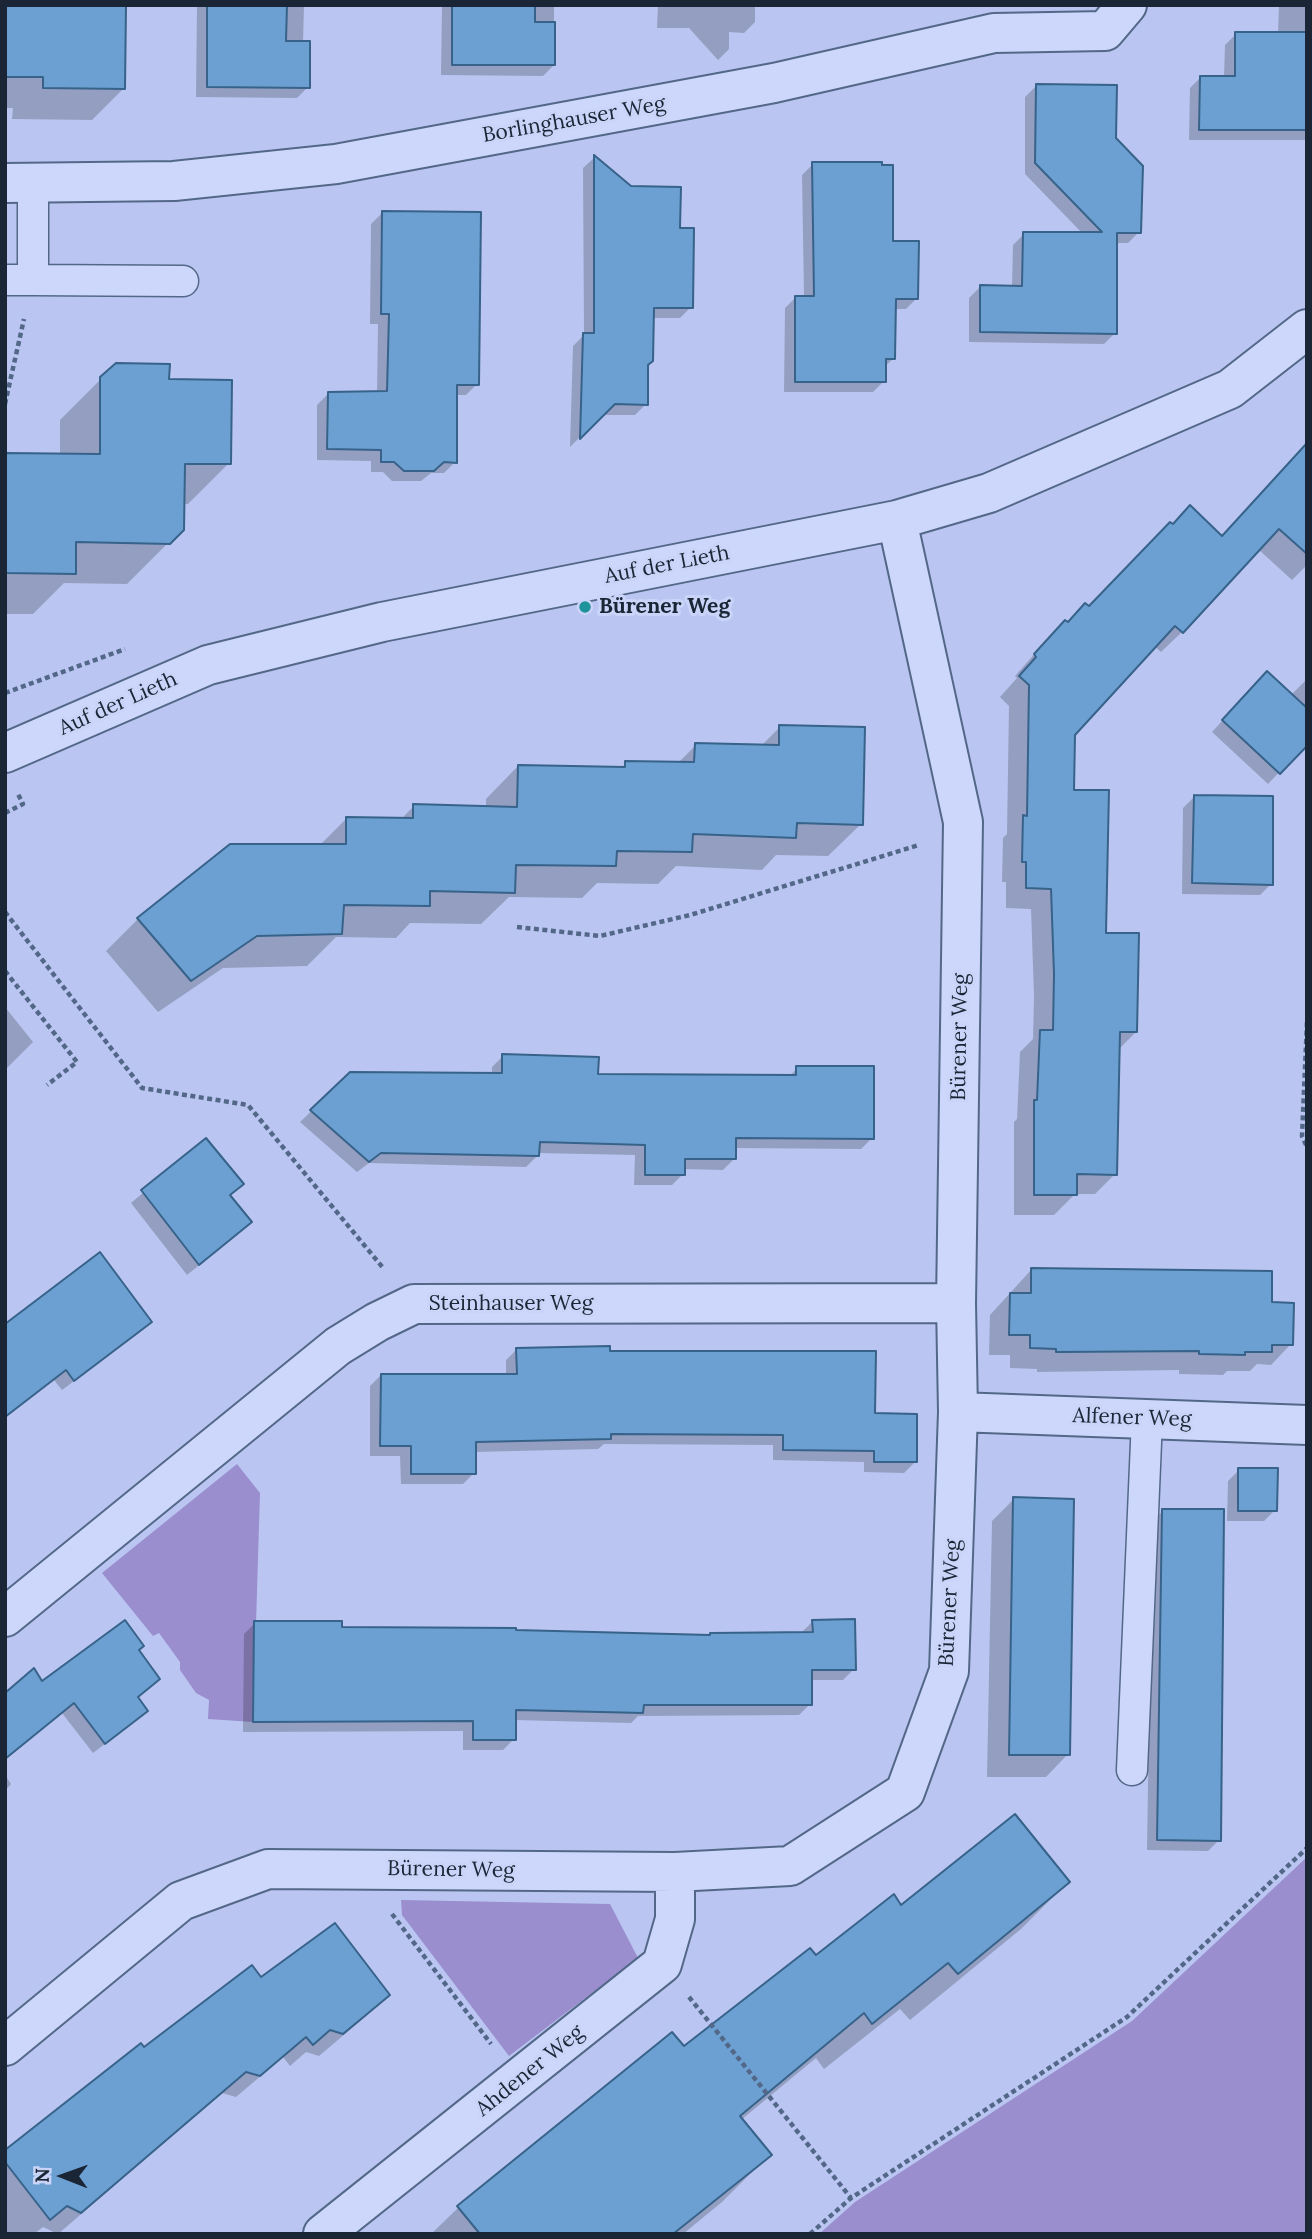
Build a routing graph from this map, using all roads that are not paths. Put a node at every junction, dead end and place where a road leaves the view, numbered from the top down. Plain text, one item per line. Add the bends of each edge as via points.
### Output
1 (1127, 5) edge
2 (19, 182) edge
3 (19, 280) edge
4 (183, 281) dead end
5 (1307, 329) edge
6 (897, 520) junction
7 (5, 753) edge
8 (956, 1303) junction
9 (958, 1412) junction
10 (1147, 1419) junction
11 (1307, 1425) edge
12 (5, 1617) edge
13 (1132, 1770) dead end
14 (675, 1872) junction
15 (5, 2046) edge
16 (323, 2234) edge

1 - 2 street, Borlinghauser Weg via 1105,32 994,33 774,83 337,164 174,181
2 - 3 lane
3 - 4 lane
5 - 6 street, Auf der Lieth via 1230,389 989,493
6 - 7 street, Auf der Lieth via 382,622 208,665
6 - 8 street, Bürener Weg via 963,822
8 - 9 street, Bürener Weg
8 - 12 street, Steinhauser Weg via 414,1304 338,1346
9 - 10 street, Alfener Weg
9 - 14 street, Bürener Weg via 949,1671 905,1792 790,1866
10 - 11 street, Alfener Weg
10 - 13 lane
14 - 15 street, Bürener Weg via 268,1869 181,1901
14 - 16 street, Ahdener Weg via 675,1919 662,1965

